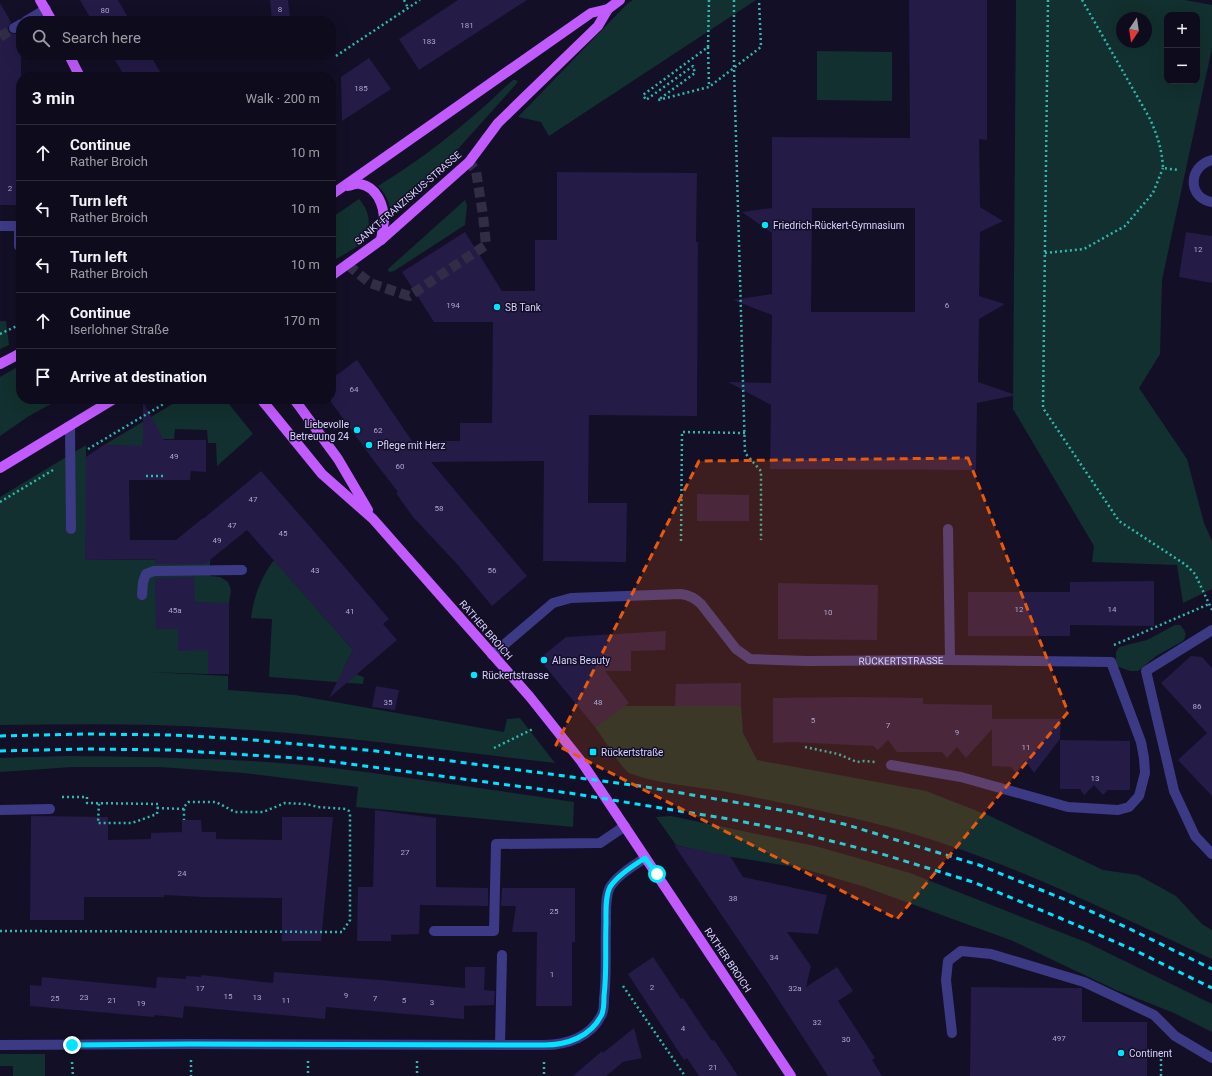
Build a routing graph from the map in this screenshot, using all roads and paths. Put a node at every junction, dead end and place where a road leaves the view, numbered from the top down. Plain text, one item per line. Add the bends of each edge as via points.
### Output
1 (404, 0) edge
2 (420, 0) edge
3 (620, 0) edge
4 (709, 0) edge
5 (734, 0) edge
6 (759, 0) edge
7 (1048, 0) edge
8 (1082, 0) edge
9 (43, 4) edge
10 (608, 4) edge
11 (408, 8) junction
12 (31, 16) edge
13 (49, 16) edge
14 (708, 47) junction
15 (336, 56) dead end
16 (72, 60) edge
17 (734, 68) junction
18 (78, 72) edge
19 (708, 87) junction
20 (1212, 160) edge
21 (1163, 168) junction
22 (1195, 173) junction
23 (344, 186) junction
24 (336, 192) edge
25 (1212, 202) edge
26 (0, 226) edge
27 (16, 226) edge
28 (381, 240) junction
29 (1045, 252) junction
30 (336, 272) edge
31 (16, 326) edge
32 (0, 334) edge
33 (16, 356) edge
34 (0, 364) edge
35 (106, 404) edge
36 (265, 404) edge
37 (298, 404) edge
38 (70, 426) junction
39 (745, 433) junction
40 (0, 468) edge
41 (146, 476) dead end
42 (166, 476) dead end
43 (373, 519) junction
44 (71, 529) dead end
45 (948, 529) dead end
46 (761, 540) dead end
47 (681, 541) dead end
48 (242, 570) dead end
49 (142, 595) dead end
50 (1209, 604) junction
51 (1212, 610) edge
52 (1212, 630) edge
53 (492, 655) junction
54 (950, 660) junction
55 (1111, 662) junction
56 (549, 720) junction
57 (805, 747) dead end
58 (494, 748) dead end
59 (864, 761) dead end
60 (891, 764) dead end
61 (157, 808) junction
62 (50, 809) dead end
63 (184, 809) junction
64 (0, 810) edge
65 (184, 820) dead end
66 (625, 826) junction
67 (1212, 854) edge
68 (645, 858) junction
69 (0, 931) edge
70 (434, 931) dead end
71 (502, 955) dead end
72 (606, 980) junction
73 (952, 1033) dead end
74 (1175, 1036) junction
75 (0, 1045) edge
76 (500, 1045) junction
77 (1212, 1058) edge
78 (685, 1076) edge
79 (791, 1076) edge
80 (1161, 1076) edge

1 - 11 path
2 - 11 path
3 - 10 main road, SANKT-FRANZISKUS-STRASSE
4 - 14 path
5 - 17 path
6 - 17 path via 761,47
7 - 29 path
8 - 21 path via 1149,117 1158,136
9 - 12 street
9 - 13 main road
10 - 23 main road, SANKT-FRANZISKUS-STRASSE via 591,12
10 - 28 main road, SANKT-FRANZISKUS-STRASSE via 598,26 498,123 469,162
11 - 15 path
14 - 19 path
14 - 19 path via 643,95 646,100 693,66 695,73 658,100
16 - 18 main road
17 - 19 path
17 - 39 path
20 - 22 street via 1204,163
21 - 22 path
21 - 29 path via 1153,193 1125,226 1084,249
22 - 25 street via 1194,187 1198,194 1202,199
23 - 24 main road, SANKT-FRANZISKUS-STRASSE
23 - 28 main road via 359,184 376,194 382,204 384,220
26 - 27 street
28 - 30 main road, SANKT-FRANZISKUS-STRASSE
29 - 50 path via 1043,408 1119,521 1186,565 1195,574
31 - 32 path
33 - 34 main road
35 - 38 main road
36 - 43 main road, RATHER BROICH via 322,474
37 - 43 main road, RATHER BROICH via 338,459
38 - 40 main road
38 - 44 street
39 - 46 path via 745,453 761,471
39 - 47 path via 682,432
41 - 42 path
43 - 53 main road, RATHER BROICH
45 - 54 street, RÜCKERTSTRASSE
48 - 49 street via 154,571 146,574
50 - 51 path
50 - 55 path via 1112,646
52 - 67 street via 1146,672 1174,791 1195,836
53 - 54 street, RÜCKERTSTRASSE via 544,609 561,600 680,594 688,595 701,604 736,649 750,659
53 - 56 main road, RATHER BROICH
54 - 55 street, RÜCKERTSTRASSE
55 - 60 street via 1141,742 1144,758 1145,773 1139,796 1128,807 1118,810 1068,806 961,777
56 - 58 path
56 - 66 main road, RATHER BROICH via 581,761
57 - 59 path via 838,754 857,762
61 - 61 path via 157,814 132,823 98,823 99,803 158,804
61 - 63 path
62 - 64 street
63 - 65 path
63 - 69 path via 188,802 216,802 235,812 264,812 285,803 346,808 350,818 348,924 342,932
66 - 68 main road, RATHER BROICH
66 - 70 street via 600,842 496,844 494,931
68 - 72 street via 631,867 610,888 606,910
68 - 79 main road, RATHER BROICH
71 - 76 street
72 - 76 street via 603,1013 588,1033 575,1040 553,1045
72 - 78 path via 618,981 626,990
73 - 74 street via 946,980 948,961 961,951 991,954 1084,982 1154,1015
74 - 77 street
74 - 80 path via 1161,1058
75 - 76 street

